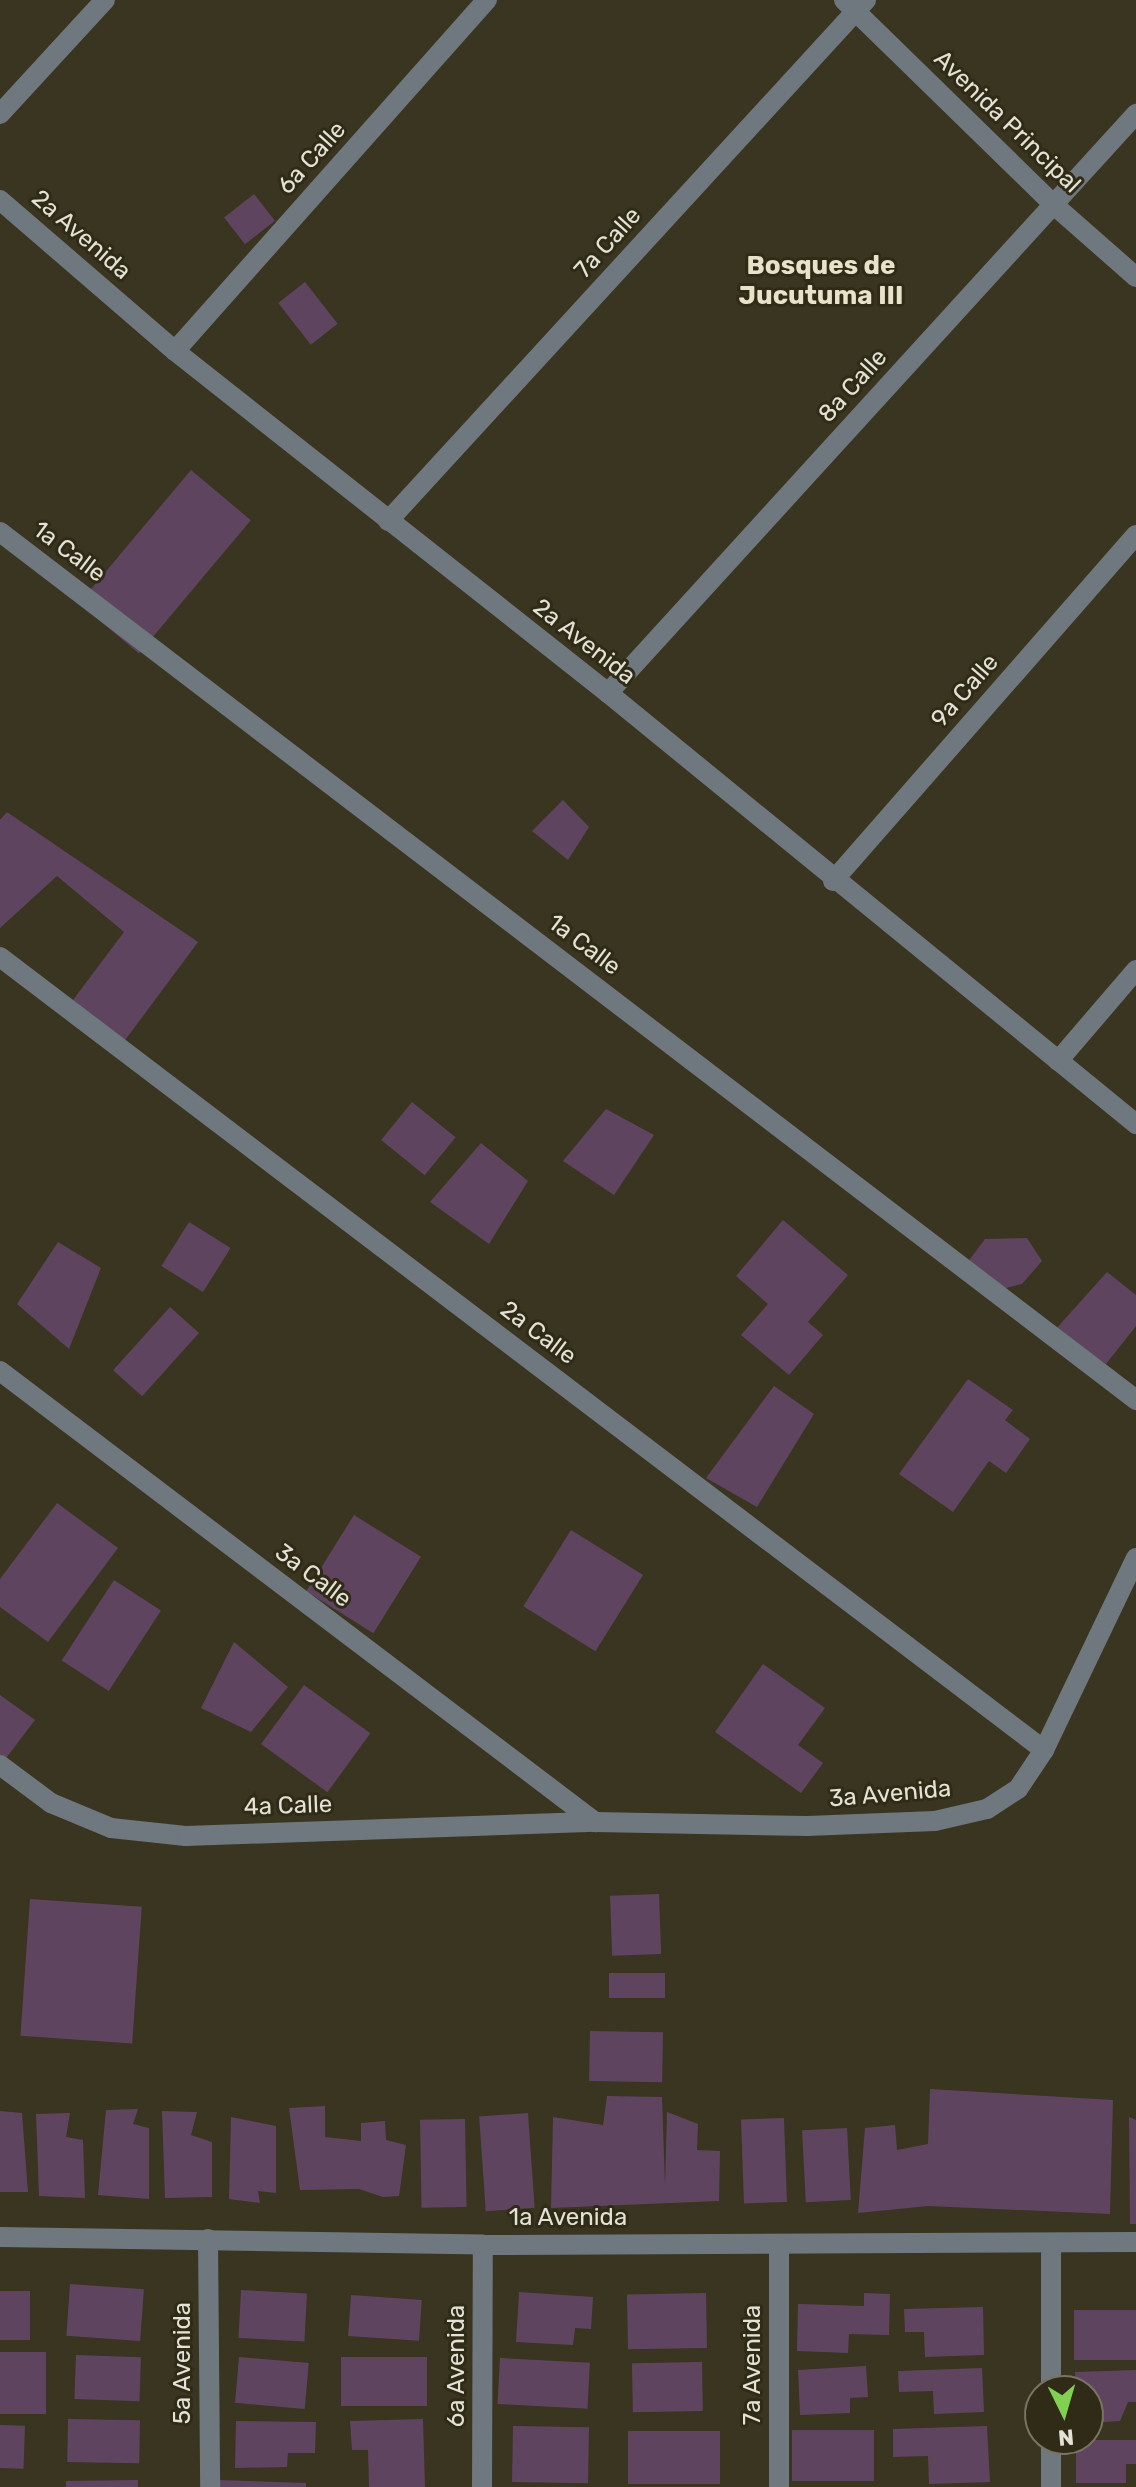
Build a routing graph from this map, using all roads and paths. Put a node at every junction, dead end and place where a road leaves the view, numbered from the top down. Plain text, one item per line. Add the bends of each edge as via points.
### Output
1 (105, 0) edge
2 (487, 0) edge
3 (855, 4) edge
4 (0, 114) edge
5 (1136, 114) edge
6 (0, 200) edge
7 (1054, 205) junction
8 (1136, 277) edge
9 (175, 351) junction
10 (388, 521) junction
11 (0, 532) edge
12 (1136, 535) edge
13 (608, 693) junction
14 (833, 881) junction
15 (0, 957) edge
16 (1136, 970) edge
17 (1058, 1061) junction
18 (1136, 1124) edge
19 (0, 1371) edge
20 (1136, 1400) edge
21 (1136, 1558) edge
22 (1044, 1750) junction
23 (0, 1765) edge
24 (595, 1822) junction
25 (0, 2237) edge
26 (208, 2239) junction
27 (1136, 2242) edge
28 (1051, 2243) junction
29 (779, 2244) junction
30 (483, 2245) junction
31 (1051, 2375) edge
32 (1051, 2455) edge
33 (210, 2487) edge
34 (482, 2487) edge
35 (779, 2487) edge
36 (1051, 2487) edge

1 - 4 street
2 - 9 street, 6a Calle
3 - 7 street, Avenida Principal
3 - 10 street, 7a Calle
5 - 7 street, 8a Calle
6 - 9 street, 2a Avenida
7 - 8 street, Avenida Principal
7 - 13 street, 8a Calle
9 - 10 street, 2a Avenida
10 - 13 street, 2a Avenida
11 - 20 street, 1a Calle
12 - 14 street, 9a Calle
13 - 14 street, 2a Avenida
14 - 17 street, 2a Avenida
15 - 22 street, 2a Calle
16 - 17 street
17 - 18 street, 2a Avenida
19 - 24 street, 3a Calle
21 - 22 street, 3a Avenida
22 - 24 street, 3a Avenida via 1018,1789 987,1809 935,1821 807,1826
23 - 24 street, 4a Calle via 51,1803 111,1828 186,1836
25 - 26 street, 1a Avenida
26 - 30 street, 1a Avenida
26 - 33 street, 5a Avenida
27 - 28 street, 1a Avenida
28 - 29 street, 1a Avenida
28 - 31 street
29 - 30 street, 1a Avenida
29 - 35 street, 7a Avenida
30 - 34 street, 6a Avenida
32 - 36 street

